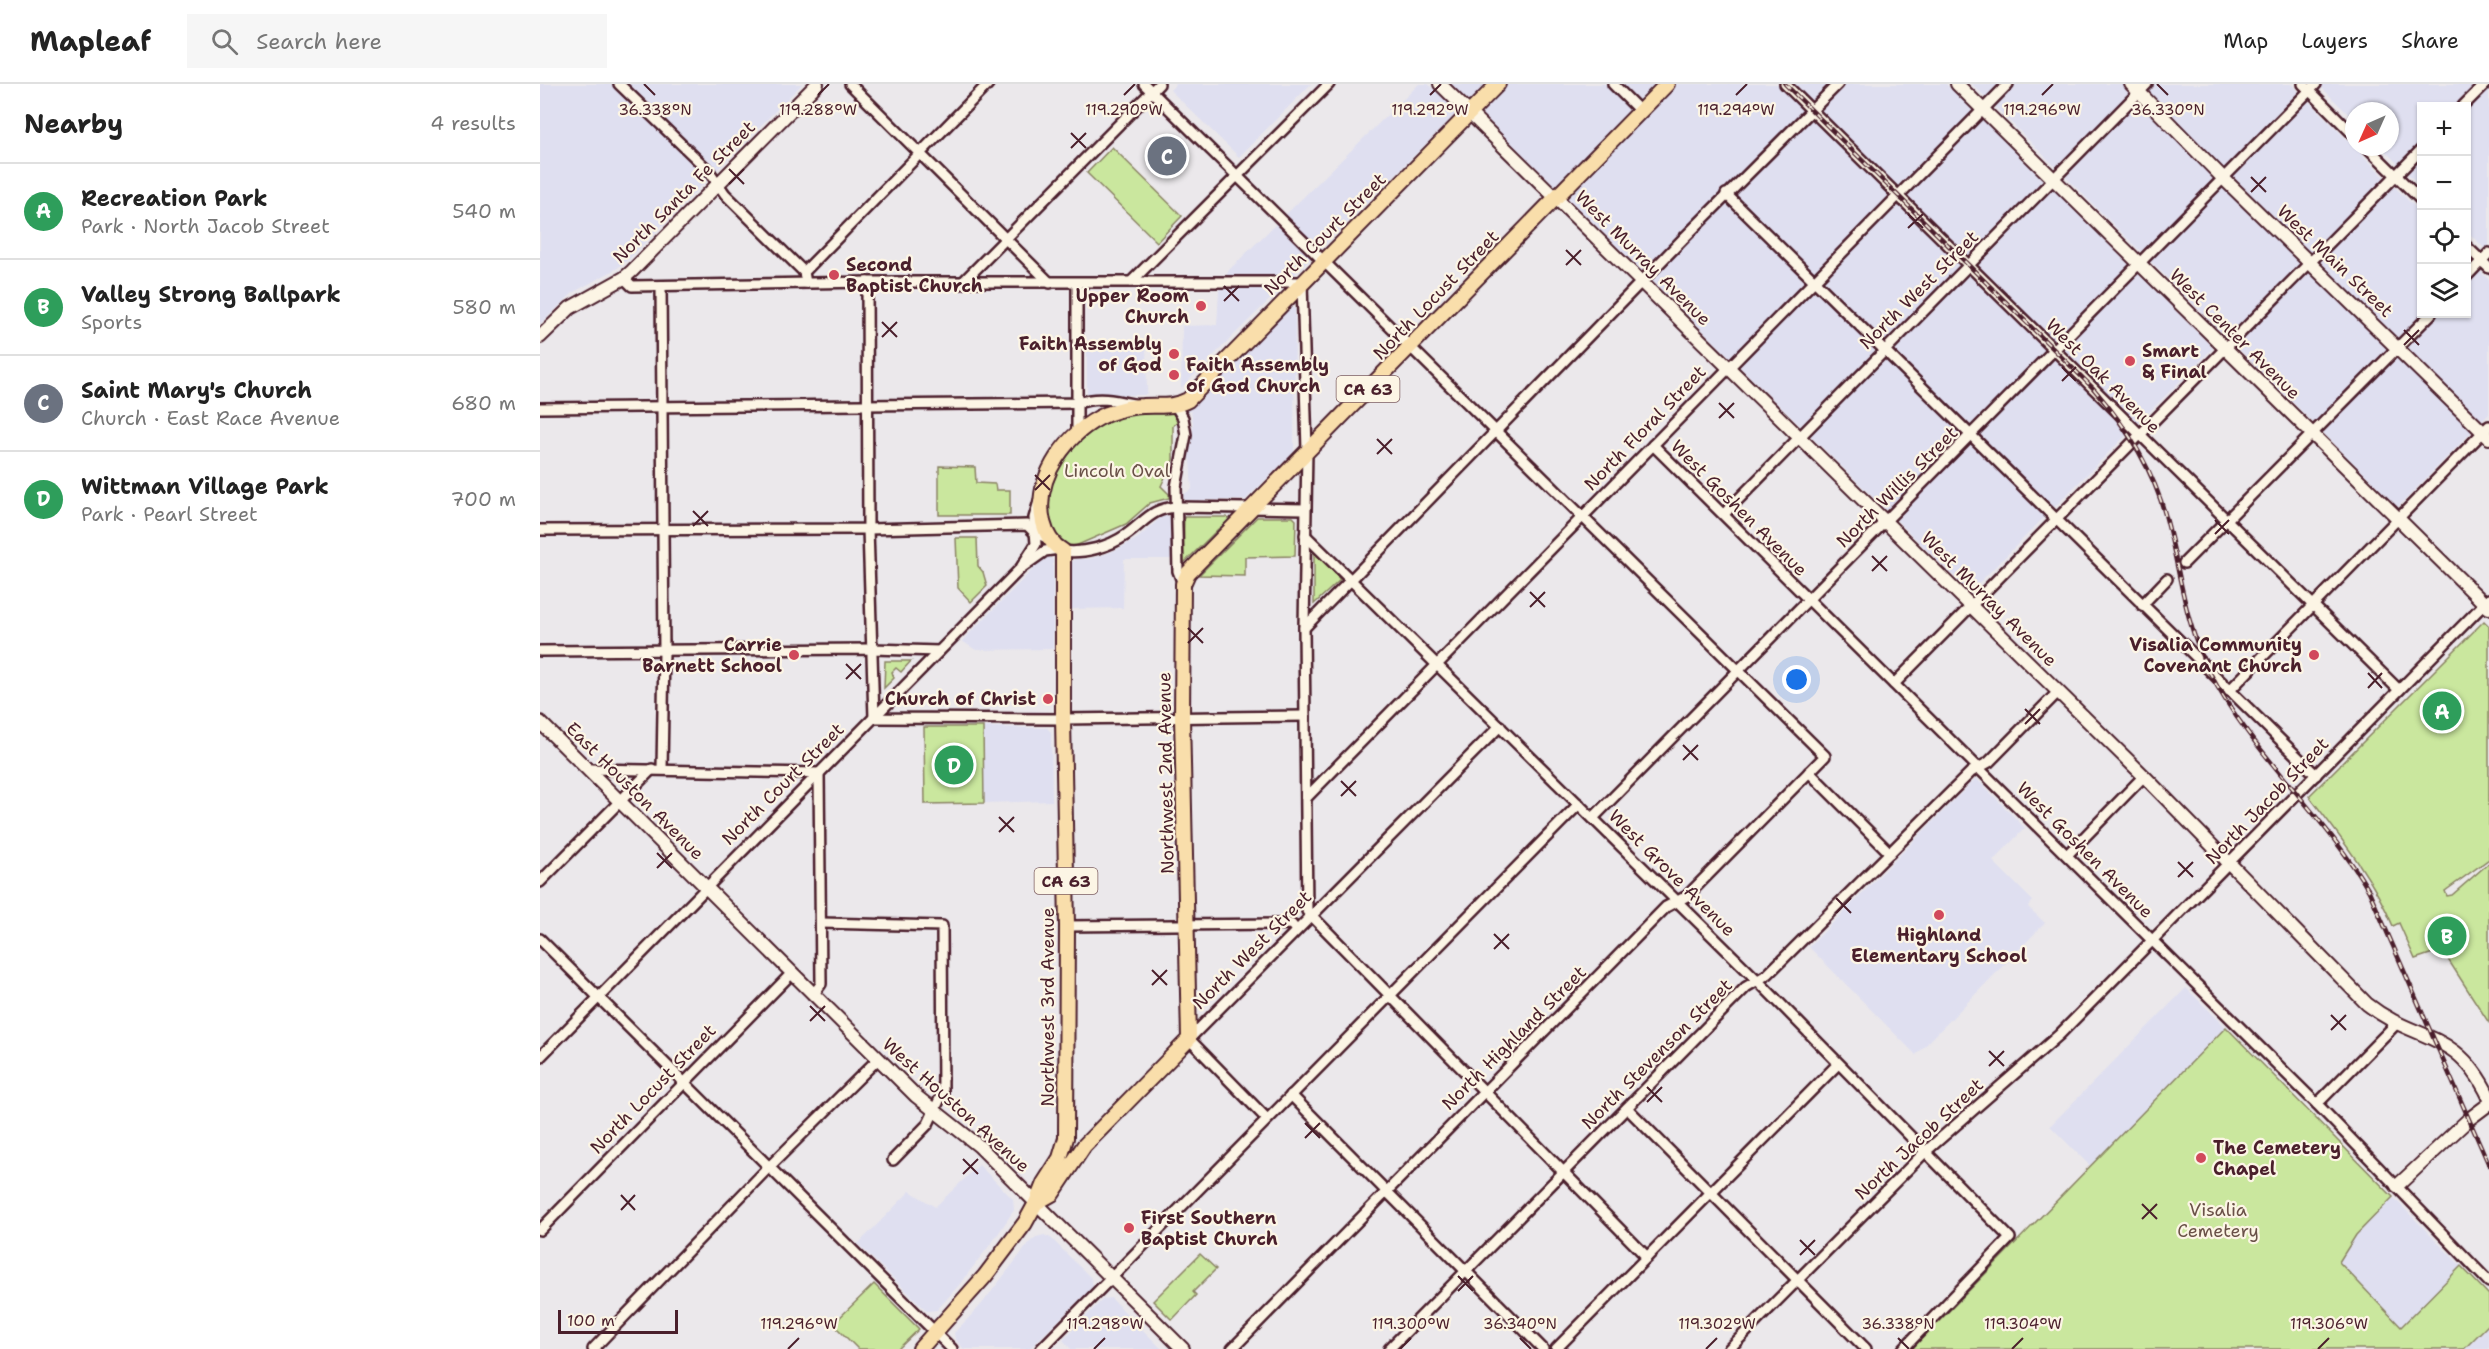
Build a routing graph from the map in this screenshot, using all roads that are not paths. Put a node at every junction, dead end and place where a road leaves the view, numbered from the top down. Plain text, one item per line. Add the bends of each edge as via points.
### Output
1 (619, 84) edge
2 (818, 84) edge
3 (850, 84) edge
4 (988, 84) edge
5 (1144, 84) edge
6 (1159, 84) edge
7 (1329, 84) edge
8 (1440, 84) edge
9 (1498, 84) edge
10 (1613, 84) edge
11 (1667, 84) edge
12 (1785, 84) edge
13 (1838, 84) edge
14 (1957, 84) edge
15 (2008, 84) edge
16 (2309, 86) edge
17 (2479, 86) edge
18 (2139, 87) edge
19 (1152, 92) junction
20 (2466, 102) edge
21 (1812, 110) junction
22 (1983, 110) junction
23 (1641, 112) junction
24 (1469, 113) junction
25 (2345, 125) edge
26 (2417, 153) edge
27 (920, 154) junction
28 (2376, 156) edge
29 (2396, 175) junction
30 (1237, 176) junction
31 (2223, 178) junction
32 (2053, 179) junction
33 (719, 185) junction
34 (1726, 194) junction
35 (1897, 195) junction
36 (1557, 197) junction
37 (2417, 197) edge
38 (1006, 238) junction
39 (2471, 250) edge
40 (1323, 261) junction
41 (2487, 261) edge
42 (2310, 262) junction
43 (2139, 264) junction
44 (1970, 266) junction
45 (804, 272) junction
46 (2471, 273) edge
47 (624, 278) junction
48 (1641, 281) junction
49 (1812, 281) junction
50 (867, 282) junction
51 (1131, 282) junction
52 (1302, 282) junction
53 (806, 283) junction
54 (1050, 283) junction
55 (1077, 283) junction
56 (961, 284) junction
57 (661, 286) junction
58 (2427, 318) edge
59 (540, 337) edge
60 (1410, 346) junction
61 (2397, 347) junction
62 (2054, 349) junction
63 (2224, 349) junction
64 (1884, 351) junction
65 (1728, 367) junction
66 (1078, 403) junction
67 (1175, 405) junction
68 (869, 406) junction
69 (1140, 406) junction
70 (663, 407) junction
71 (540, 408) edge
72 (1496, 431) junction
73 (2487, 432) edge
74 (1077, 433) junction
75 (2311, 434) junction
76 (1970, 436) junction
77 (2139, 436) junction
78 (1800, 438) junction
79 (1653, 445) junction
80 (1307, 450) junction
81 (1044, 490) junction
82 (1178, 507) junction
83 (1251, 508) junction
84 (1305, 509) junction
85 (1724, 514) junction
86 (1582, 516) junction
87 (2056, 520) junction
88 (2397, 520) junction
89 (1886, 521) junction
90 (2226, 521) junction
91 (1030, 522) junction
92 (663, 529) junction
93 (868, 529) junction
94 (540, 530) edge
95 (1035, 533) junction
96 (1305, 535) junction
97 (1058, 547) junction
98 (2184, 563) dead end
99 (1021, 568) junction
100 (2168, 579) dead end
101 (1351, 580) junction
102 (1183, 584) junction
103 (1809, 599) junction
104 (2487, 603) edge
105 (2142, 605) junction
106 (1972, 606) junction
107 (2313, 606) junction
108 (1304, 628) junction
109 (873, 649) junction
110 (540, 651) edge
111 (664, 651) junction
112 (939, 651) junction
113 (1437, 664) junction
114 (1740, 670) junction
115 (1894, 684) junction
116 (2399, 690) junction
117 (2229, 691) junction
118 (2058, 692) junction
119 (1305, 716) junction
120 (1182, 717) junction
121 (874, 718) junction
122 (1063, 719) junction
123 (540, 722) edge
124 (1500, 726) junction
125 (1979, 768) junction
126 (589, 769) junction
127 (657, 769) junction
128 (1809, 772) junction
129 (819, 774) junction
130 (2316, 775) junction
131 (2144, 776) junction
132 (1307, 797) junction
133 (620, 801) junction
134 (1579, 804) junction
135 (1593, 818) junction
136 (1890, 853) junction
137 (2067, 855) junction
138 (2230, 862) junction
139 (540, 882) edge
140 (705, 886) junction
141 (1677, 902) junction
142 (1311, 915) junction
143 (821, 923) junction
144 (1186, 925) junction
145 (1067, 926) junction
146 (1296, 930) junction
147 (540, 939) edge
148 (2153, 941) junction
149 (792, 973) junction
150 (1758, 981) junction
151 (813, 994) junction
152 (1390, 995) junction
153 (598, 997) junction
154 (2397, 1023) junction
155 (1189, 1039) junction
156 (540, 1057) edge
157 (878, 1059) junction
158 (1838, 1064) junction
159 (684, 1082) junction
160 (1485, 1091) junction
161 (1291, 1095) junction
162 (2489, 1097) edge
163 (2318, 1104) junction
164 (2489, 1104) edge
165 (1627, 1108) junction
166 (935, 1112) junction
167 (1267, 1119) junction
168 (1066, 1138) junction
169 (1084, 1146) junction
170 (1925, 1152) junction
171 (893, 1160) dead end
172 (769, 1167) junction
173 (1564, 1172) junction
174 (2397, 1186) junction
175 (1387, 1191) junction
176 (1711, 1192) junction
177 (1036, 1203) junction
178 (540, 1230) edge
179 (1647, 1257) junction
180 (1465, 1271) junction
181 (1112, 1278) junction
182 (1797, 1279) junction
183 (2489, 1282) edge
184 (936, 1332) junction
185 (593, 1349) edge
186 (920, 1349) edge
187 (952, 1349) edge
188 (1041, 1349) edge
189 (1183, 1349) edge
190 (1232, 1349) edge
191 (1389, 1349) edge
192 (1543, 1349) edge
193 (1556, 1349) edge
194 (1728, 1349) edge
195 (1866, 1349) edge
196 (1903, 1349) edge

1 - 33 street
2 - 33 main road, North Santa Fe Street
3 - 27 street
4 - 27 street
5 - 19 street
6 - 19 street
7 - 30 street
8 - 24 main road, West Murray Avenue
9 - 24 main road, North Court Street
10 - 23 street
11 - 23 main road, North Locust Street / CA 63
12 - 21 street, West Oak Avenue
13 - 21 street
14 - 22 main road, West Center Avenue
15 - 22 street, North Floral Street
16 - 25 street
16 - 31 street, North Willis Street
17 - 20 street
18 - 31 main road, West Main Street
18 - 32 street, North West Street
19 - 30 street
19 - 38 street
21 - 34 street
21 - 35 street, West Oak Avenue
22 - 32 main road, West Center Avenue
22 - 35 street, North Floral Street
23 - 36 main road, North Locust Street / CA 63
24 - 36 main road, West Murray Avenue
24 - 40 main road, North Court Street
26 - 29 street
27 - 38 street
27 - 45 street
28 - 29 street
29 - 37 street
29 - 42 street
30 - 40 street
30 - 51 street
31 - 42 main road, West Main Street
31 - 43 street, North Willis Street
32 - 43 main road, West Center Avenue
32 - 44 street, North West Street
33 - 45 street
33 - 47 main road, North Santa Fe Street
34 - 48 street
34 - 49 street
35 - 44 street, West Oak Avenue
35 - 49 street, North Floral Street
36 - 48 main road, West Murray Avenue
36 - 60 main road, North Locust Street / CA 63
38 - 54 street
38 - 56 street
39 - 41 street
40 - 52 main road, North Court Street
40 - 60 street
41 - 46 street
42 - 61 main road, West Main Street
42 - 63 street
43 - 62 street, North Willis Street
43 - 63 main road, West Center Avenue
44 - 62 street, West Oak Avenue
44 - 64 street, North West Street
45 - 53 street
47 - 57 street via 632,286
47 - 59 main road, North Santa Fe Street via 570,308
48 - 65 main road, West Murray Avenue
48 - 72 street
49 - 64 street
49 - 65 street, North Floral Street
50 - 53 street
50 - 56 street
50 - 68 street
51 - 52 street
51 - 55 street
52 - 67 main road, North Court Street via 1188,400
52 - 80 street
53 - 57 street
54 - 55 street
54 - 56 street
55 - 66 street
57 - 70 street
58 - 61 street
60 - 72 street
60 - 80 main road, North Locust Street / CA 63
61 - 73 main road, West Main Street
61 - 75 street
62 - 76 street, North Willis Street
62 - 77 street, West Oak Avenue
63 - 75 main road, West Center Avenue
63 - 77 street
64 - 76 street
64 - 78 street, North West Street
65 - 78 main road, West Murray Avenue
65 - 79 street, North Floral Street
66 - 68 street
66 - 69 street via 1089,399 1114,400
66 - 74 street
67 - 69 main road, CA 63
67 - 82 street via 1183,418 1186,435 1176,487
68 - 70 street
68 - 93 street
69 - 74 main road, CA 63 via 1107,414
70 - 71 street
70 - 92 street
72 - 86 street
72 - 101 street
73 - 88 street
74 - 81 main road, CA 63 via 1059,453
75 - 88 main road, West Center Avenue
75 - 90 street
76 - 87 street
76 - 89 street, North Willis Street
77 - 87 street
77 - 90 street, West Oak Avenue
78 - 85 street, North West Street
78 - 89 main road, West Murray Avenue
79 - 85 street, West Goshen Avenue
79 - 86 street, North Floral Street
80 - 83 main road, North Locust Street / CA 63
80 - 84 street
81 - 91 street
81 - 97 main road, CA 63 via 1042,512
82 - 83 street
82 - 97 street via 1154,511 1114,542 1083,551
82 - 102 street, Northwest 2nd Avenue via 1178,571
83 - 84 street
83 - 102 main road, North Locust Street / CA 63 via 1193,567
84 - 96 street
85 - 103 street, West Goshen Avenue
86 - 113 street, North Floral Street
86 - 114 street
87 - 105 street
87 - 106 street
88 - 104 main road, West Center Avenue
88 - 107 street
89 - 103 street, North Willis Street
89 - 106 main road, West Murray Avenue
90 - 98 street
90 - 107 street, West Oak Avenue
91 - 93 street
91 - 95 street
92 - 93 street
92 - 94 street
92 - 111 street
93 - 109 street
95 - 97 street
95 - 99 street via 1036,544
96 - 101 street, West Grove Avenue
96 - 108 street
97 - 99 street, North Court Street
97 - 122 main road, Northwest 3rd Avenue / CA 63
99 - 112 street, North Court Street
100 - 105 street
101 - 108 street
101 - 113 street, West Grove Avenue
102 - 120 main road, Northwest 2nd Avenue
103 - 114 street, North Willis Street
103 - 115 street, West Goshen Avenue
104 - 116 street, North Jacob Street
105 - 117 street
106 - 115 street
106 - 118 main road, West Murray Avenue
107 - 116 street, West Oak Avenue
107 - 117 street
108 - 119 street
109 - 111 street
109 - 112 street
109 - 121 street
110 - 111 street
111 - 127 street
112 - 121 street, North Court Street
113 - 124 street, West Grove Avenue
113 - 132 street, North Floral Street
114 - 128 street, North Highland Street via 1825,756
114 - 135 street, North Willis Street
115 - 125 street, West Goshen Avenue
116 - 130 street, North Jacob Street
117 - 130 street
118 - 125 street, North Stevenson Street
118 - 131 main road, West Murray Avenue
119 - 120 street
119 - 132 street
120 - 122 street
120 - 144 main road, Northwest 2nd Avenue
121 - 122 street
121 - 129 street, North Court Street
122 - 145 main road, Northwest 3rd Avenue / CA 63
123 - 126 main road, East Houston Avenue
124 - 134 street, West Grove Avenue
124 - 142 street, North West Street
125 - 136 street, North Stevenson Street
125 - 137 street, West Goshen Avenue
126 - 127 street
126 - 133 main road, East Houston Avenue
127 - 129 street
127 - 133 street
128 - 136 street
128 - 141 street, North Highland Street
129 - 140 street, North Court Street
129 - 143 street
130 - 138 street, North Jacob Street
131 - 137 street
131 - 138 main road, West Murray Avenue
132 - 142 street via 1307,911
133 - 139 street
133 - 140 main road, East Houston Avenue
134 - 135 street, West Grove Avenue
134 - 152 street
135 - 141 street, West Grove Avenue
136 - 150 street, North Stevenson Street
137 - 148 street, West Goshen Avenue
138 - 148 street, North Jacob Street
138 - 154 main road, West Murray Avenue via 2367,1004
140 - 149 main road, West Houston Avenue
140 - 153 street, North Court Street
141 - 150 street, West Grove Avenue
141 - 160 street, North Highland Street via 1666,907
142 - 146 street, North West Street
142 - 152 street
143 - 151 street via 822,984
143 - 166 street via 942,926 942,1092
144 - 145 street
144 - 146 street via 1291,924
144 - 155 main road, Northwest 2nd Avenue
145 - 168 main road, Northwest 3rd Avenue / CA 63
146 - 155 street, North West Street
147 - 153 street
148 - 163 street, West Goshen Avenue
148 - 170 street, North Jacob Street via 2040,1054
149 - 151 main road, West Houston Avenue
149 - 159 street, North Locust Street
150 - 158 street, West Grove Avenue
150 - 165 street, North Stevenson Street via 1746,987
151 - 157 main road, West Houston Avenue
152 - 160 street
152 - 161 street
153 - 156 street, North Court Street
153 - 159 street
154 - 162 main road, West Murray Avenue via 2460,1054
154 - 163 street
155 - 167 street
155 - 169 main road, North West Street / CA 63
157 - 166 main road, West Houston Avenue
157 - 172 street
158 - 170 street, West Grove Avenue
158 - 176 street
159 - 172 street
159 - 178 street, North Locust Street
160 - 173 street
160 - 175 street, North Highland Street
161 - 167 street
161 - 175 street
163 - 174 street, West Goshen Avenue
164 - 174 main road
165 - 173 street, North Stevenson Street
165 - 176 street
166 - 171 street via 928,1125
166 - 177 main road, West Houston Avenue via 979,1146
167 - 181 street
168 - 169 main road via 1072,1147
168 - 177 main road, Northwest 3rd Avenue / CA 63
169 - 177 main road, North West Street / CA 63 via 1052,1194
170 - 182 street, North Jacob Street
170 - 196 street, West Grove Avenue via 2010,1238
172 - 184 street
172 - 185 street
173 - 179 street
173 - 180 street, North Stevenson Street
174 - 183 street, West Goshen Avenue
175 - 180 street
175 - 190 street, North Highland Street
176 - 179 street
176 - 182 street
177 - 181 main road, West Houston Avenue
177 - 184 main road, CA 63 via 1009,1247
179 - 193 street
180 - 191 street, North Stevenson Street
180 - 192 street
181 - 188 street
181 - 189 main road, West Houston Avenue
182 - 194 street, North Jacob Street
182 - 195 street
184 - 186 main road, CA 63
184 - 187 street

